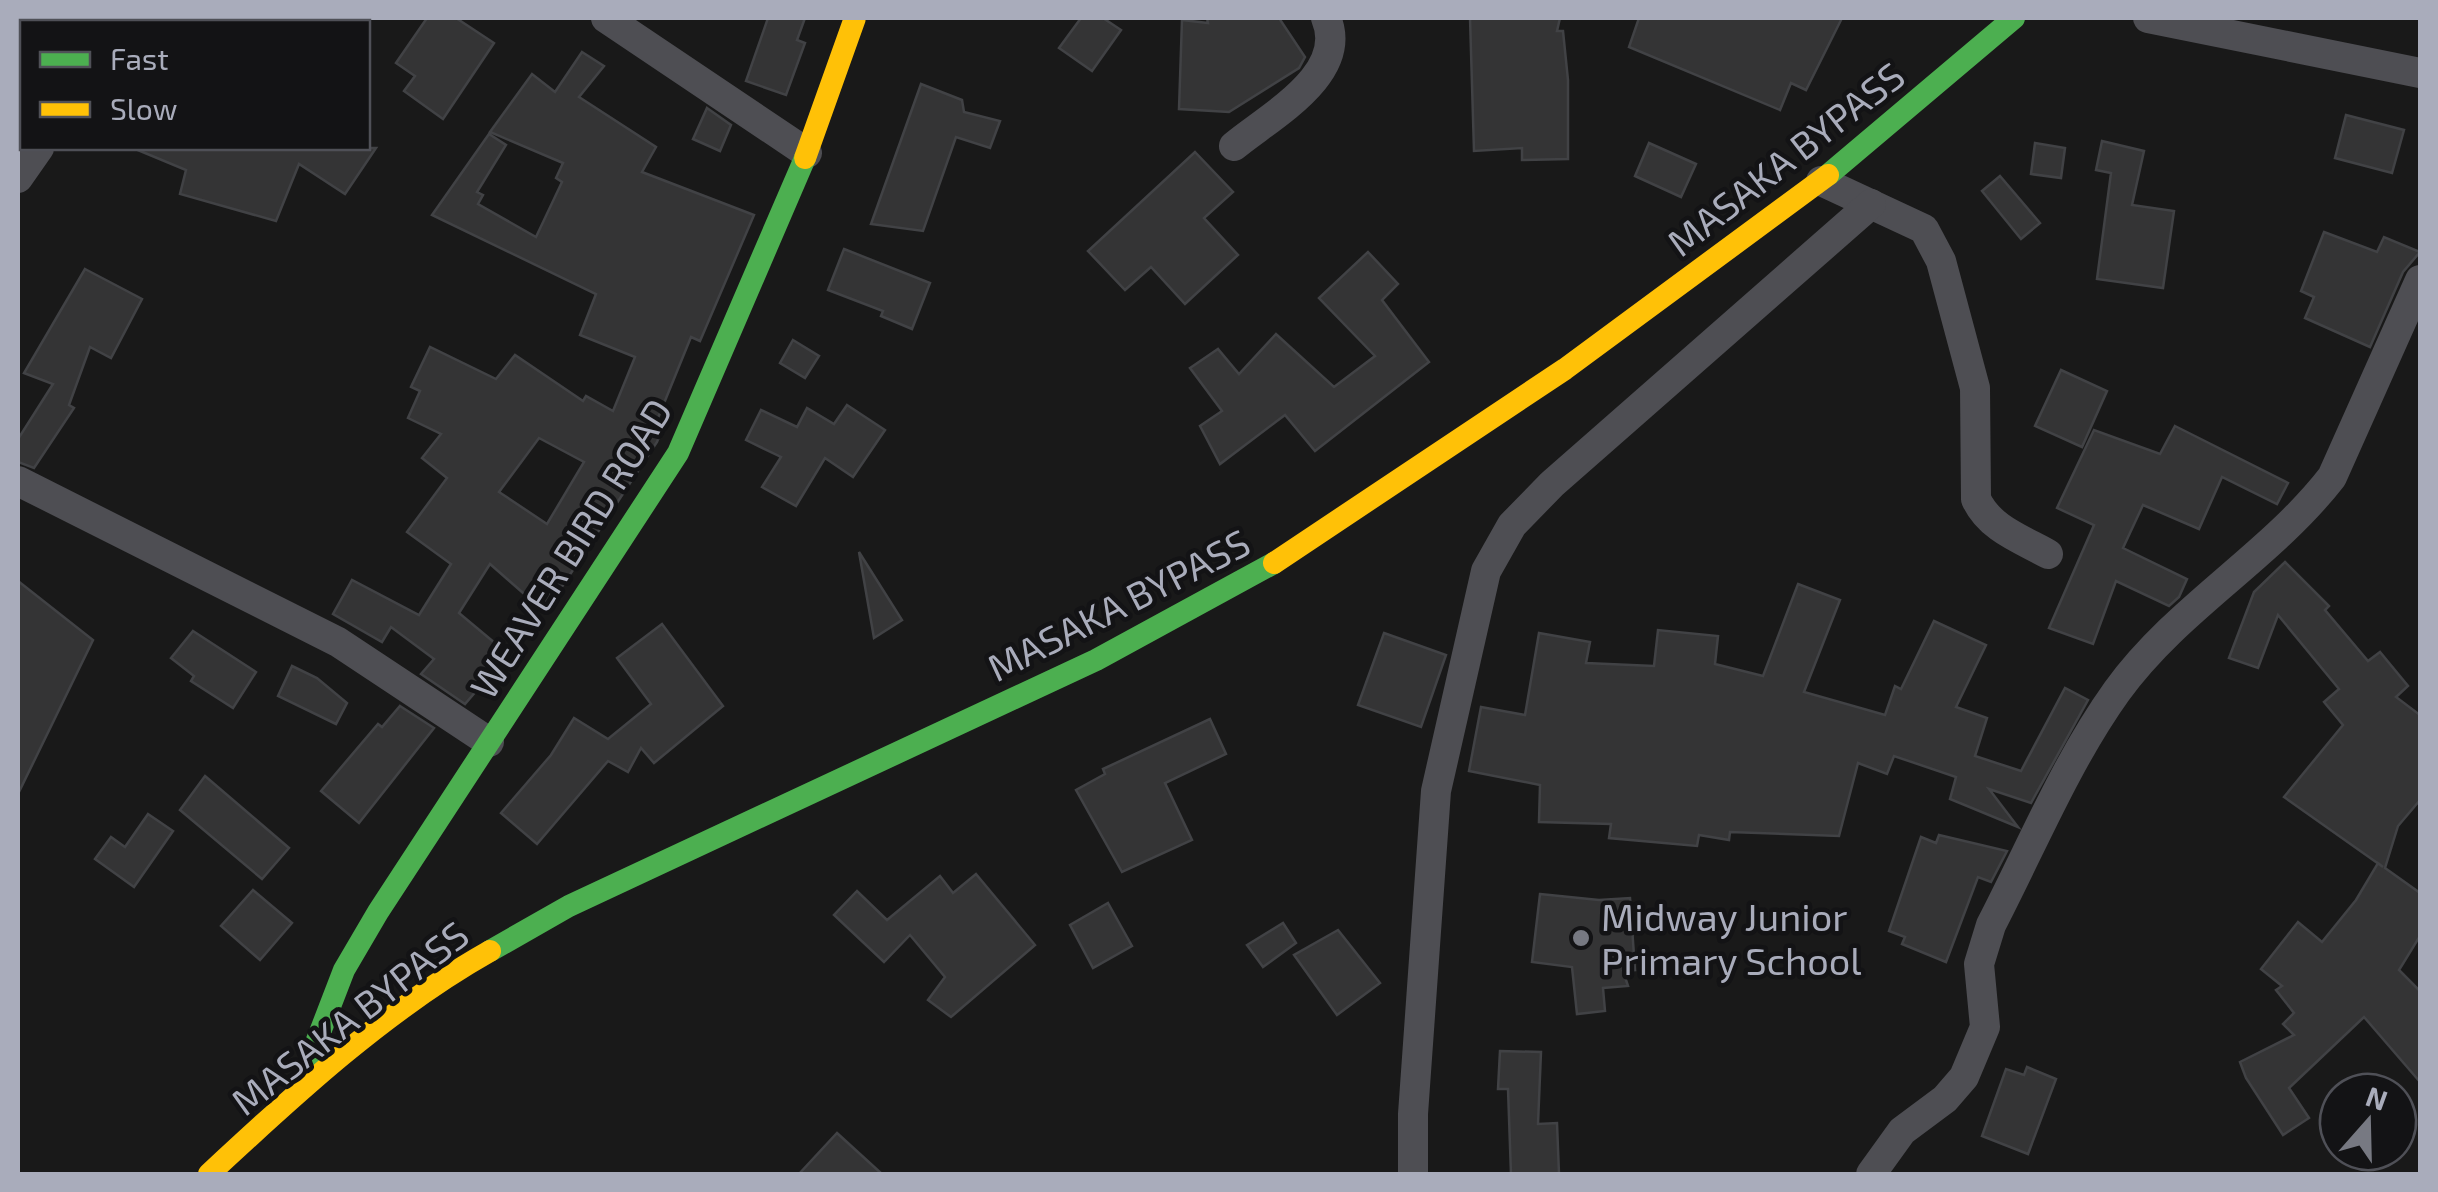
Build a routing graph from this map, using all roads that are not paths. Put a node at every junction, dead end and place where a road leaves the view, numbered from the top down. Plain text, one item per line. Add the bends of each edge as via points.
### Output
1 (606, 18) edge
2 (855, 18) edge
3 (1326, 18) edge
4 (2014, 18) edge
5 (2148, 18) edge
6 (2420, 73) edge
7 (1234, 146) dead end
8 (39, 150) edge
9 (806, 153) junction
10 (18, 178) edge
11 (1822, 181) junction
12 (1871, 204) junction
13 (2420, 280) edge
14 (18, 481) edge
15 (2048, 554) dead end
16 (489, 742) junction
17 (297, 1092) junction
18 (209, 1174) edge
19 (1413, 1174) edge
20 (1871, 1174) edge

1 - 9 street
2 - 9 main road, WEAVER BIRD ROAD
3 - 7 street via 1330,53 1321,73
4 - 11 main road, MASAKA BYPASS
5 - 6 street
8 - 10 street
9 - 16 main road, WEAVER BIRD ROAD via 678,454
11 - 12 street
11 - 17 main road, MASAKA BYPASS via 1565,370 1298,550 1096,660 569,906 454,971
12 - 15 street via 1924,229 1941,261 1974,388 1976,499 1983,514
12 - 19 street via 1552,484 1512,525 1486,571 1436,792
13 - 20 street via 2332,477 2312,503 2181,620 2117,691 1991,926 1980,964 1985,1026 1964,1077 1902,1131
14 - 16 street via 338,642
16 - 17 main road, WEAVER BIRD ROAD via 344,970
17 - 18 main road, MASAKA BYPASS

